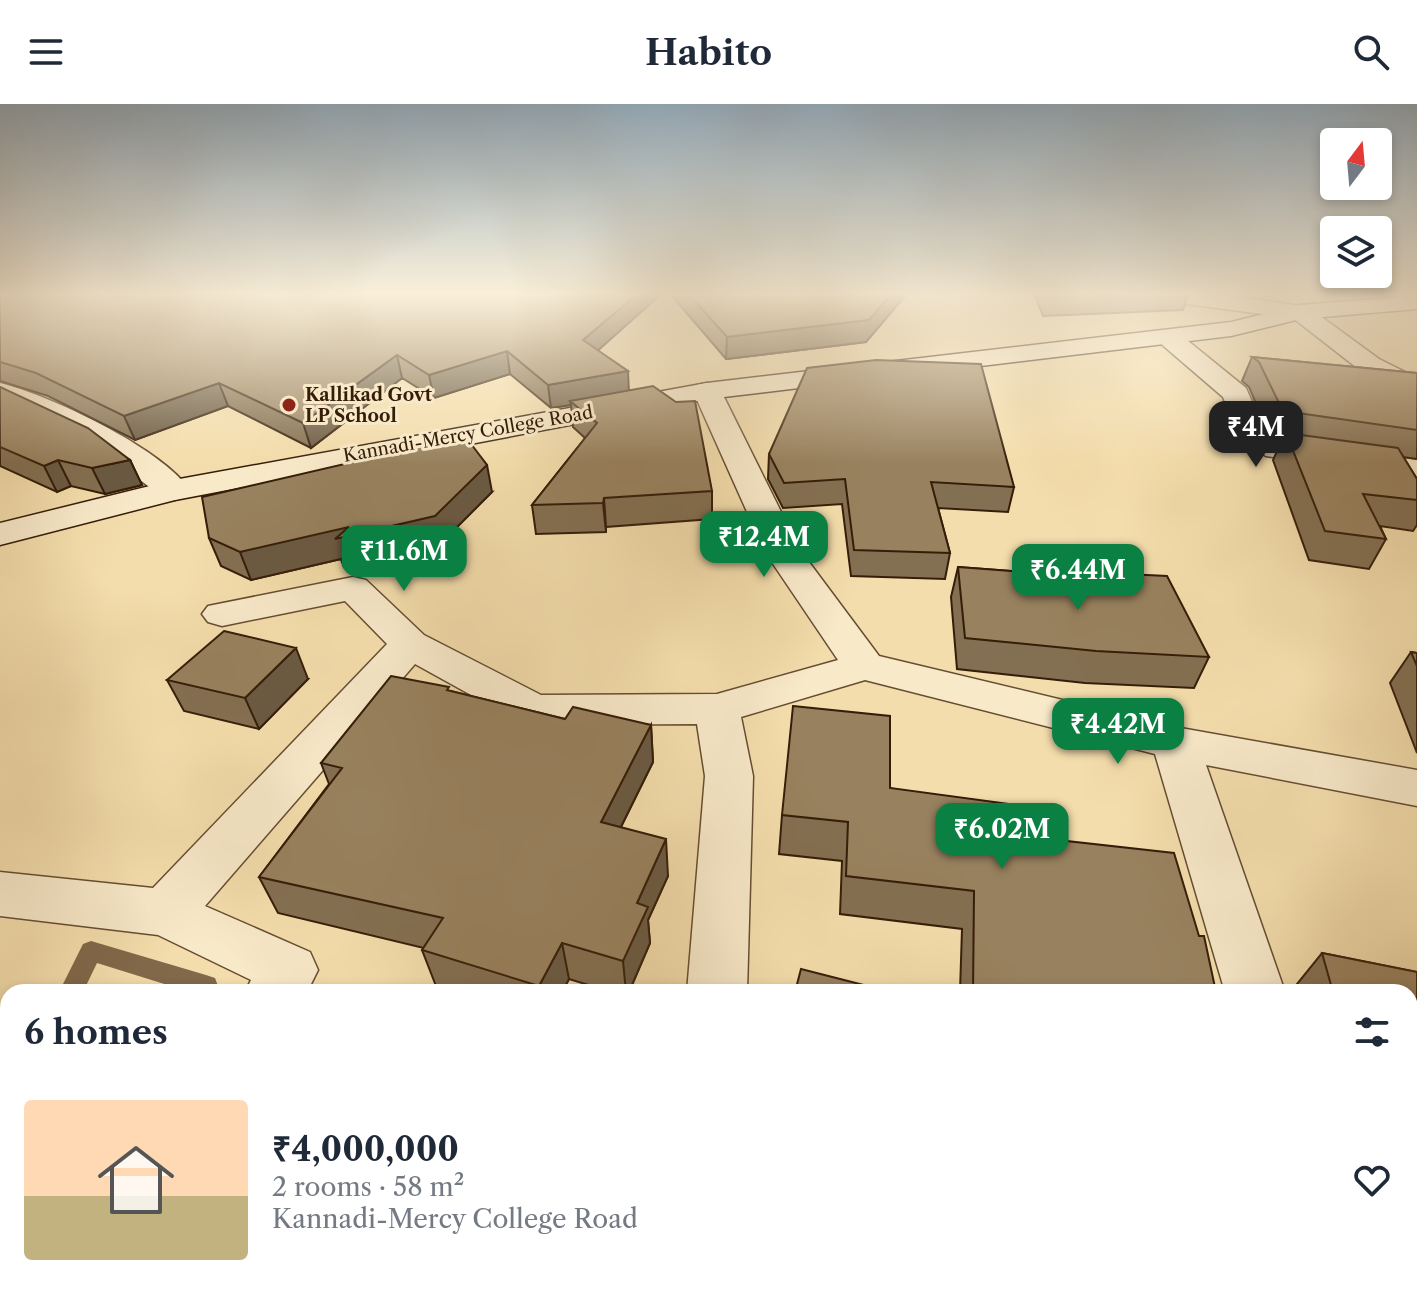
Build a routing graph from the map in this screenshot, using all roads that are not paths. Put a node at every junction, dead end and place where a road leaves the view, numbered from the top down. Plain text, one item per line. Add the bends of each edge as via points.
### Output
1 (1043, 352) edge
2 (1186, 352) edge
3 (1352, 352) edge
4 (1417, 389) edge
5 (0, 391) edge
6 (707, 391) junction
7 (1417, 469) edge
8 (174, 490) junction
9 (0, 534) edge
10 (222, 614) dead end
11 (410, 644) junction
12 (864, 666) junction
13 (717, 709) junction
14 (1175, 743) junction
15 (1417, 788) edge
16 (0, 894) edge
17 (165, 913) junction
18 (280, 984) edge
19 (717, 984) edge
20 (1252, 984) edge

1 - 6 street, Kannadi-Mercy College Road
2 - 7 street via 1236,394 1251,434 1277,450
3 - 4 street
5 - 8 street via 106,436
6 - 8 street, Kannadi-Mercy College Road
6 - 12 street via 783,552
8 - 9 street, Kannadi-Mercy College Road
10 - 11 street via 353,588
11 - 13 street via 534,710
11 - 17 street
12 - 13 street
12 - 14 street
13 - 19 street via 729,776
14 - 15 street
14 - 20 street
16 - 17 street
17 - 18 street via 289,970

